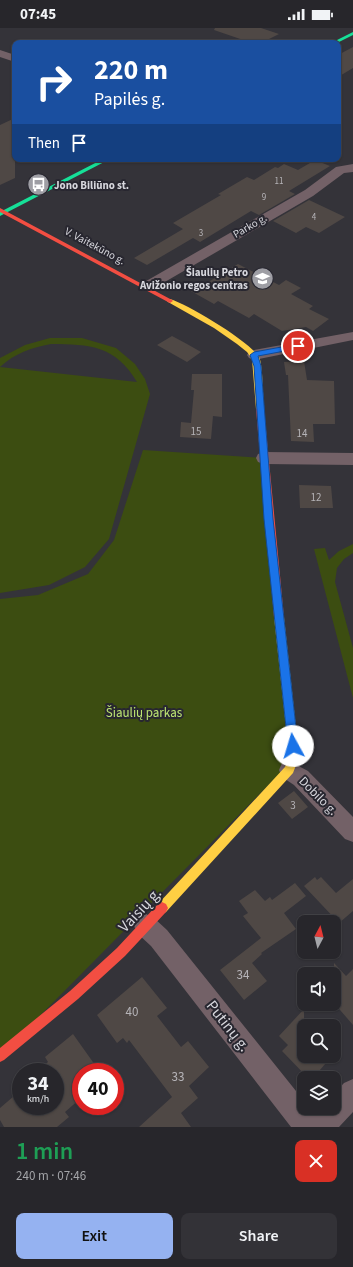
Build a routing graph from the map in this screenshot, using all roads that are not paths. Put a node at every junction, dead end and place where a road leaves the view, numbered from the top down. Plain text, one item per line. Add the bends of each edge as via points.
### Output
1 (353, 33) edge
2 (339, 40) edge
3 (0, 53) edge
4 (12, 58) edge
5 (101, 162) edge
6 (353, 168) edge
7 (1, 212) edge
8 (146, 287) junction
9 (353, 336) edge
10 (254, 355) junction
11 (264, 458) junction
12 (353, 459) edge
13 (289, 770) junction
14 (353, 832) edge
15 (146, 926) junction
16 (0, 1056) edge
17 (353, 1092) edge
18 (308, 1127) edge
19 (322, 1127) edge

1 - 2 street
3 - 4 street
5 - 7 street
6 - 8 street, Parko g. via 340,170 309,193
7 - 8 street, V. Vaitekūno g.
8 - 10 street, V. Vaitekūno g. via 246,347
9 - 10 street
10 - 11 street, Dobilo g. via 258,366
11 - 12 street
11 - 13 street, Dobilo g. via 293,746 293,760
13 - 14 street, Dobilo g. via 301,778
13 - 15 street, Vaisių g.
15 - 16 street, Vaisių g. via 121,952
15 - 18 street, Putinų g. via 159,938
17 - 19 street

